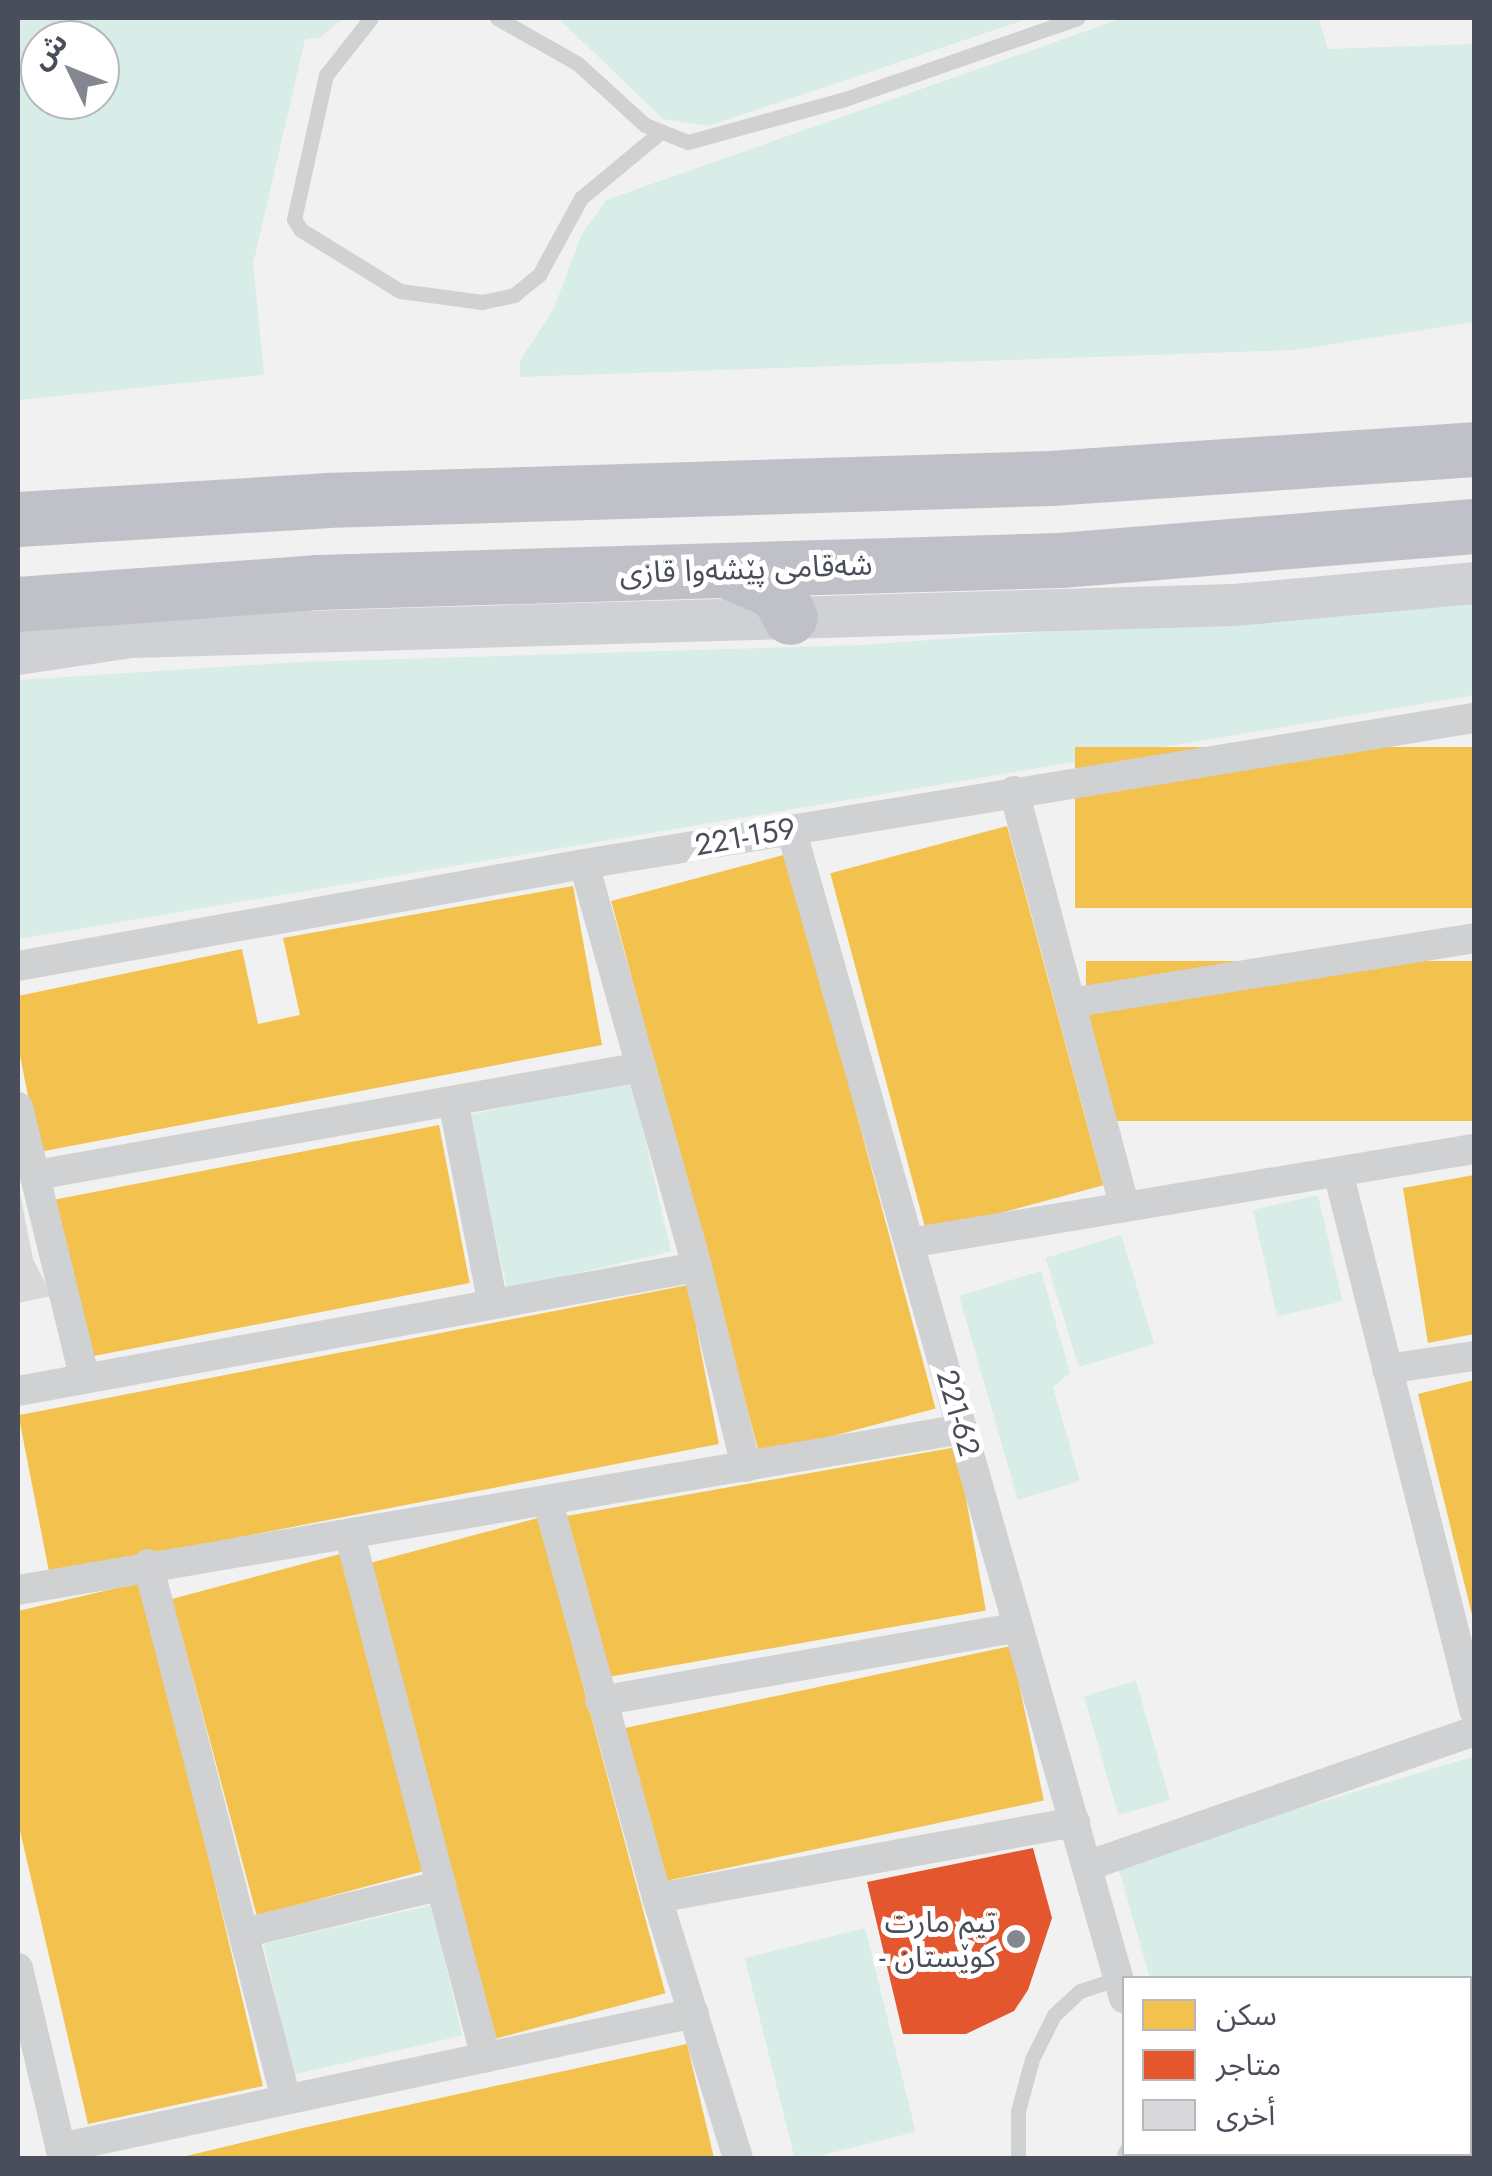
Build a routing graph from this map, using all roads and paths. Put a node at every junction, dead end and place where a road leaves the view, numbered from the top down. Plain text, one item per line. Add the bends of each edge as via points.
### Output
1 (371, 18) edge
2 (498, 18) edge
3 (1077, 18) edge
4 (658, 134) junction
5 (1474, 449) edge
6 (18, 519) edge
7 (1474, 526) edge
8 (725, 570) junction
9 (1474, 583) edge
10 (18, 604) edge
11 (790, 617) junction
12 (18, 654) edge
13 (1474, 718) edge
14 (1014, 791) junction
15 (790, 829) junction
16 (584, 864) junction
17 (1474, 938) edge
18 (18, 966) edge
19 (1070, 1002) junction
20 (641, 1067) junction
21 (453, 1101) junction
22 (18, 1107) edge
23 (1474, 1149) edge
24 (1338, 1172) junction
25 (36, 1175) junction
26 (1124, 1203) junction
27 (909, 1244) junction
28 (698, 1267) junction
29 (493, 1304) junction
30 (1474, 1356) edge
31 (1387, 1370) junction
32 (85, 1379) junction
33 (18, 1391) edge
34 (962, 1428) junction
35 (746, 1467) junction
36 (548, 1502) junction
37 (350, 1536) junction
38 (148, 1564) junction
39 (18, 1590) edge
40 (1019, 1627) junction
41 (600, 1701) junction
42 (1474, 1710) edge
43 (1474, 1731) edge
44 (1074, 1822) junction
45 (1087, 1866) junction
46 (438, 1886) junction
47 (657, 1898) junction
48 (247, 1932) junction
49 (18, 1968) edge
50 (1122, 1988) edge
51 (694, 2014) junction
52 (486, 2058) junction
53 (286, 2099) junction
54 (61, 2153) edge
55 (738, 2158) edge
56 (1018, 2158) edge

1 - 4 lane via 326,75 294,219 300,230 400,292 482,302 514,295 539,275 581,198
2 - 4 lane via 577,63
3 - 4 lane via 718,139 688,142
5 - 6 highway via 1050,478 325,500
7 - 8 highway, شەقامی پێشەوا قازی via 1060,560
8 - 10 highway, شەقامی پێشەوا قازی via 318,582
8 - 11 highway via 776,592
9 - 11 main road via 1234,605
11 - 12 main road via 131,637
13 - 14 street, 221-159
14 - 15 street, 221-159
14 - 19 street
15 - 16 street, 221-159
15 - 27 street, 221-62
16 - 18 street, 221-159
16 - 20 street
17 - 19 street
19 - 26 street
20 - 21 street
20 - 28 street
21 - 25 street
21 - 29 street
22 - 25 street
23 - 24 street
24 - 26 street
24 - 31 street
25 - 32 street
26 - 27 street
27 - 34 street, 221-62
28 - 29 street
28 - 35 street
29 - 32 street
30 - 31 street
31 - 42 street
32 - 33 street
34 - 35 street
34 - 40 street, 221-62
35 - 36 street
36 - 37 street
36 - 41 street
37 - 38 street
37 - 46 street
38 - 39 street
38 - 48 street
40 - 41 street
40 - 44 street, 221-62
41 - 47 street
43 - 45 street
44 - 45 street, 221-62
44 - 47 street
45 - 50 street, 221-62
46 - 48 street
46 - 52 street
47 - 51 street
48 - 53 street
49 - 54 street
50 - 56 lane via 1080,1991 1054,2015 1018,2110
51 - 52 street
51 - 55 street
52 - 53 street
53 - 54 street

